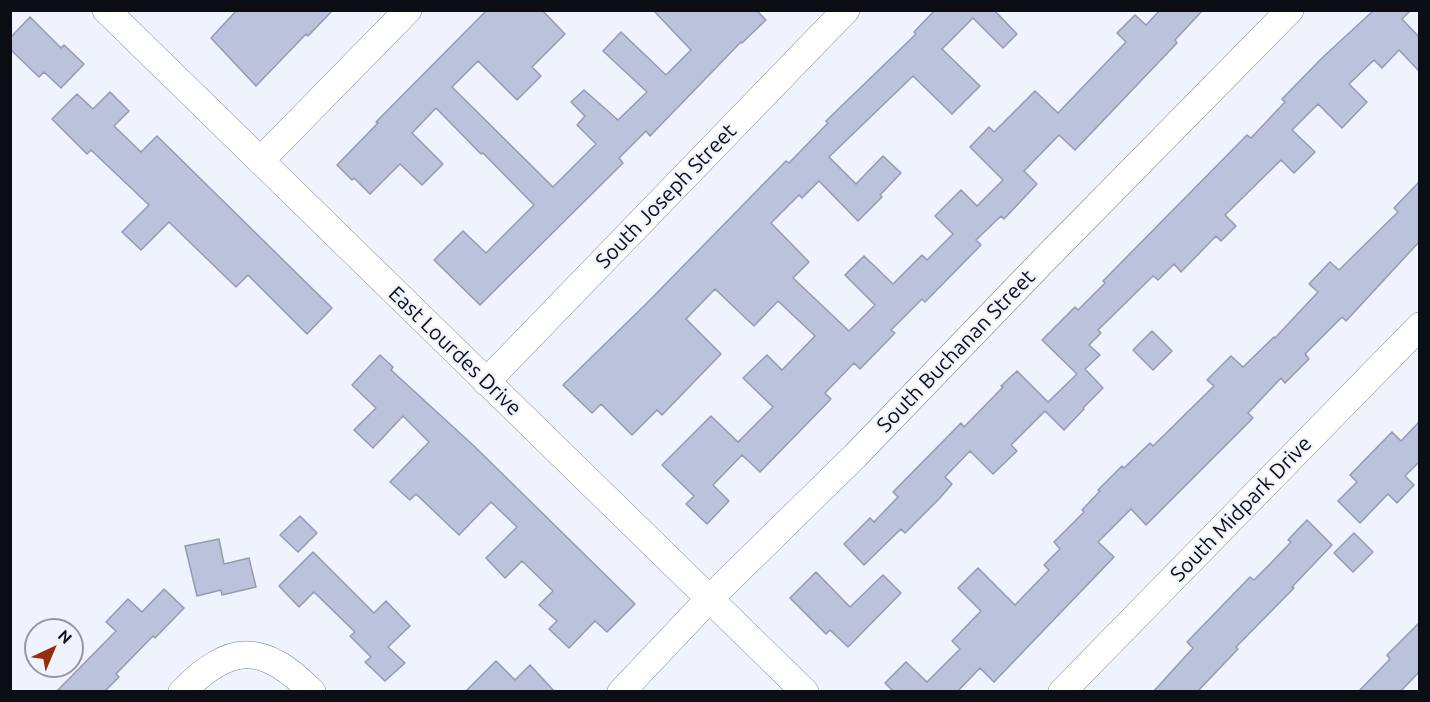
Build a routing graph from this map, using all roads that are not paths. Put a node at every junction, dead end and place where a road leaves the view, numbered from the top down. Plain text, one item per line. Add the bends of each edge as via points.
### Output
1 (106, 10) edge
2 (408, 10) edge
3 (1290, 10) edge
4 (837, 14) edge
5 (260, 160) junction
6 (1419, 326) edge
7 (486, 382) junction
8 (709, 599) junction
9 (182, 692) edge
10 (312, 692) edge
11 (621, 692) edge
12 (805, 692) edge
13 (1062, 692) edge

1 - 5 street, East Lourdes Drive
2 - 5 street
3 - 8 street, South Buchanan Street via 855,456
4 - 7 street, South Joseph Street
5 - 7 street, East Lourdes Drive
6 - 13 street, South Midpark Drive
7 - 8 street, East Lourdes Drive
8 - 11 street, South Buchanan Street
8 - 12 street, East Lourdes Drive
9 - 10 street via 226,658 242,654 266,656 280,663

